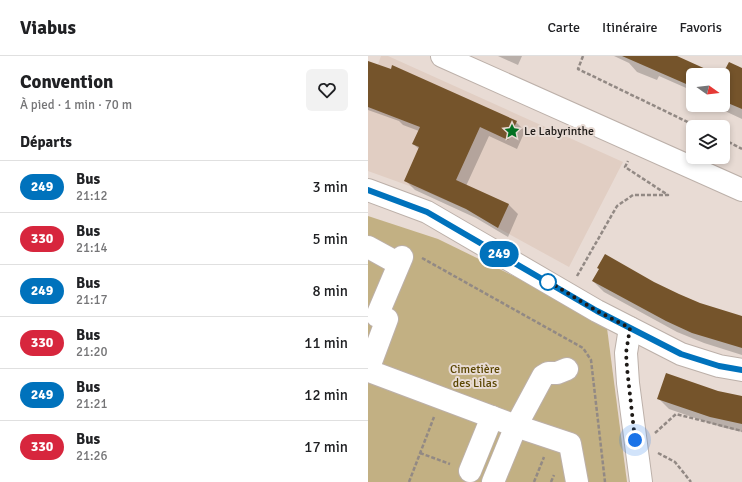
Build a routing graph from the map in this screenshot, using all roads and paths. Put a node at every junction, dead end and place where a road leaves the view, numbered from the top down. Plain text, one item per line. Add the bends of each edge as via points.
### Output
1 (442, 56) edge
2 (583, 56) edge
3 (686, 121) edge
4 (730, 142) edge
5 (637, 143) junction
6 (742, 148) edge
7 (368, 190) edge
8 (742, 190) edge
9 (368, 247) edge
10 (404, 258) junction
11 (576, 278) dead end
12 (372, 314) edge
13 (630, 328) junction
14 (566, 369) dead end
15 (742, 370) edge
16 (368, 371) edge
17 (441, 398) junction
18 (492, 417) junction
19 (516, 426) junction
20 (742, 431) edge
21 (654, 435) dead end
22 (552, 438) junction
23 (656, 452) dead end
24 (420, 453) junction
25 (470, 471) joint
26 (409, 482) edge
27 (493, 482) edge
28 (534, 482) edge
29 (578, 482) edge
30 (605, 482) edge
31 (641, 482) edge
32 (692, 482) edge

1 - 5 street
2 - 3 path via 578,70
4 - 6 path
5 - 8 street
5 - 11 path via 626,167 668,195 633,195 617,206
7 - 13 street via 427,212
9 - 10 street
10 - 12 street
10 - 30 path via 583,348 591,360
12 - 16 street via 387,319
13 - 15 street via 681,354
13 - 31 street via 626,353 628,383
14 - 19 street via 543,376
16 - 17 street
17 - 18 street
17 - 24 path
18 - 19 street
18 - 25 street
19 - 22 street
19 - 27 street
20 - 21 path via 676,414
22 - 28 path
22 - 29 street via 570,444
23 - 32 path via 674,462
24 - 25 path
24 - 26 path

